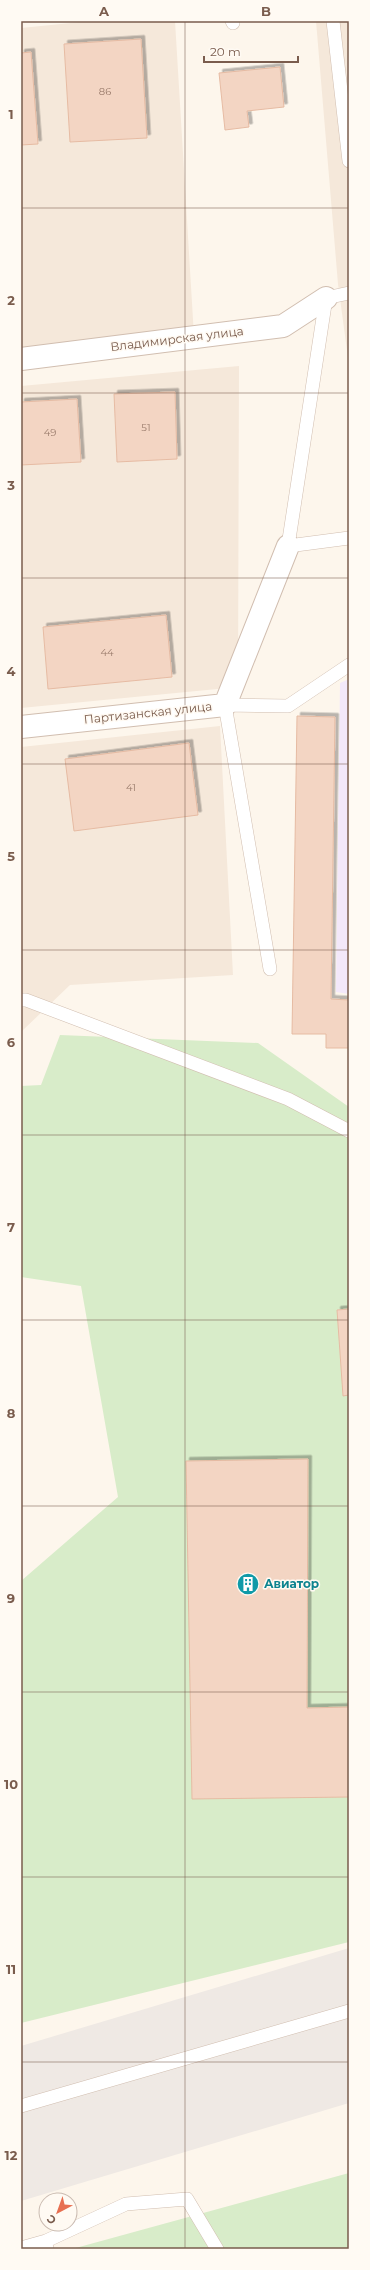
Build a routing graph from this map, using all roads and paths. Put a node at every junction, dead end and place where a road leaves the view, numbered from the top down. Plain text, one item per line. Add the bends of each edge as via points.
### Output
1 (333, 21) edge
2 (349, 161) edge
3 (349, 293) edge
4 (326, 298) junction
5 (21, 359) edge
6 (349, 538) edge
7 (288, 546) junction
8 (349, 665) edge
9 (225, 705) junction
10 (21, 727) edge
11 (270, 969) dead end
12 (21, 1000) edge
13 (349, 1131) edge
14 (349, 2011) edge
15 (21, 2106) edge
16 (47, 2245) edge
17 (21, 2248) edge
18 (217, 2249) edge

1 - 2 lane
3 - 4 lane
4 - 5 street, Владимирская улица via 283,326
4 - 7 lane
6 - 7 lane
7 - 9 street, Партизанская улица
8 - 9 lane via 288,706
9 - 10 street, Партизанская улица
9 - 11 lane
12 - 13 lane via 288,1099
14 - 15 lane
16 - 17 lane
16 - 18 lane via 126,2204 186,2199

